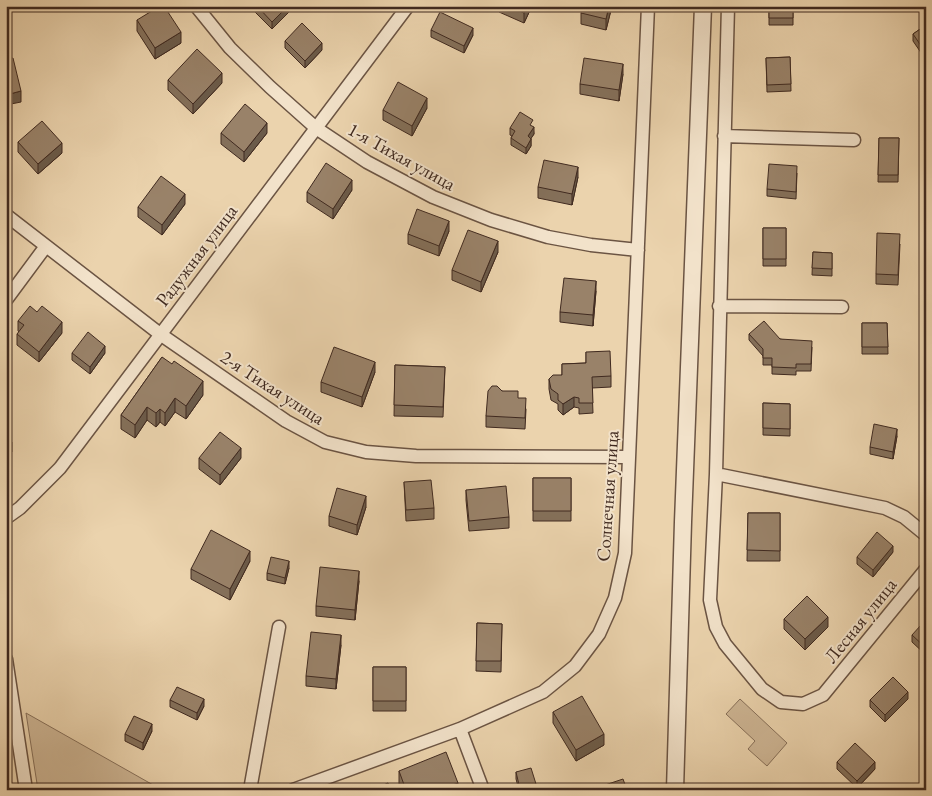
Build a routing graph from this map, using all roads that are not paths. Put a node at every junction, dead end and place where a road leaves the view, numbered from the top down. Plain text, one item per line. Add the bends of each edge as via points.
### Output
1 (196, 6) edge
2 (408, 6) edge
3 (648, 6) edge
4 (703, 6) edge
5 (728, 6) edge
6 (316, 128) junction
7 (724, 136) junction
8 (854, 140) dead end
9 (6, 214) edge
10 (46, 246) junction
11 (638, 250) junction
12 (6, 300) edge
13 (719, 306) junction
14 (842, 307) dead end
15 (160, 334) junction
16 (629, 458) junction
17 (716, 474) junction
18 (6, 518) edge
19 (926, 536) edge
20 (926, 569) edge
21 (279, 628) dead end
22 (6, 660) edge
23 (460, 729) junction
24 (26, 790) edge
25 (250, 790) edge
26 (293, 790) edge
27 (483, 790) edge
28 (675, 790) edge

1 - 6 street, 1-я Тихая улица via 230,48
2 - 6 street, Радужная улица
3 - 11 street, Солнечная улица
4 - 28 street
5 - 7 street
6 - 11 street, 1-я Тихая улица via 367,162 433,197 491,220 548,237
6 - 15 street, Радужная улица
7 - 8 street
7 - 13 street
9 - 10 street, 2-я Тихая улица
10 - 12 street
10 - 15 street, 2-я Тихая улица
11 - 16 street, Солнечная улица
13 - 14 street
13 - 17 street
15 - 16 street, 2-я Тихая улица via 286,421 325,442 366,452 416,456
15 - 18 street, Радужная улица via 60,468
16 - 23 street, Солнечная улица via 625,554 615,598 599,634 575,666 542,692
17 - 19 street via 885,508 904,517
17 - 20 street, Лесная улица via 710,600 716,627 725,644 762,689 781,702 803,704 823,695
21 - 25 street
22 - 24 street
23 - 26 street, Солнечная улица
23 - 27 street

